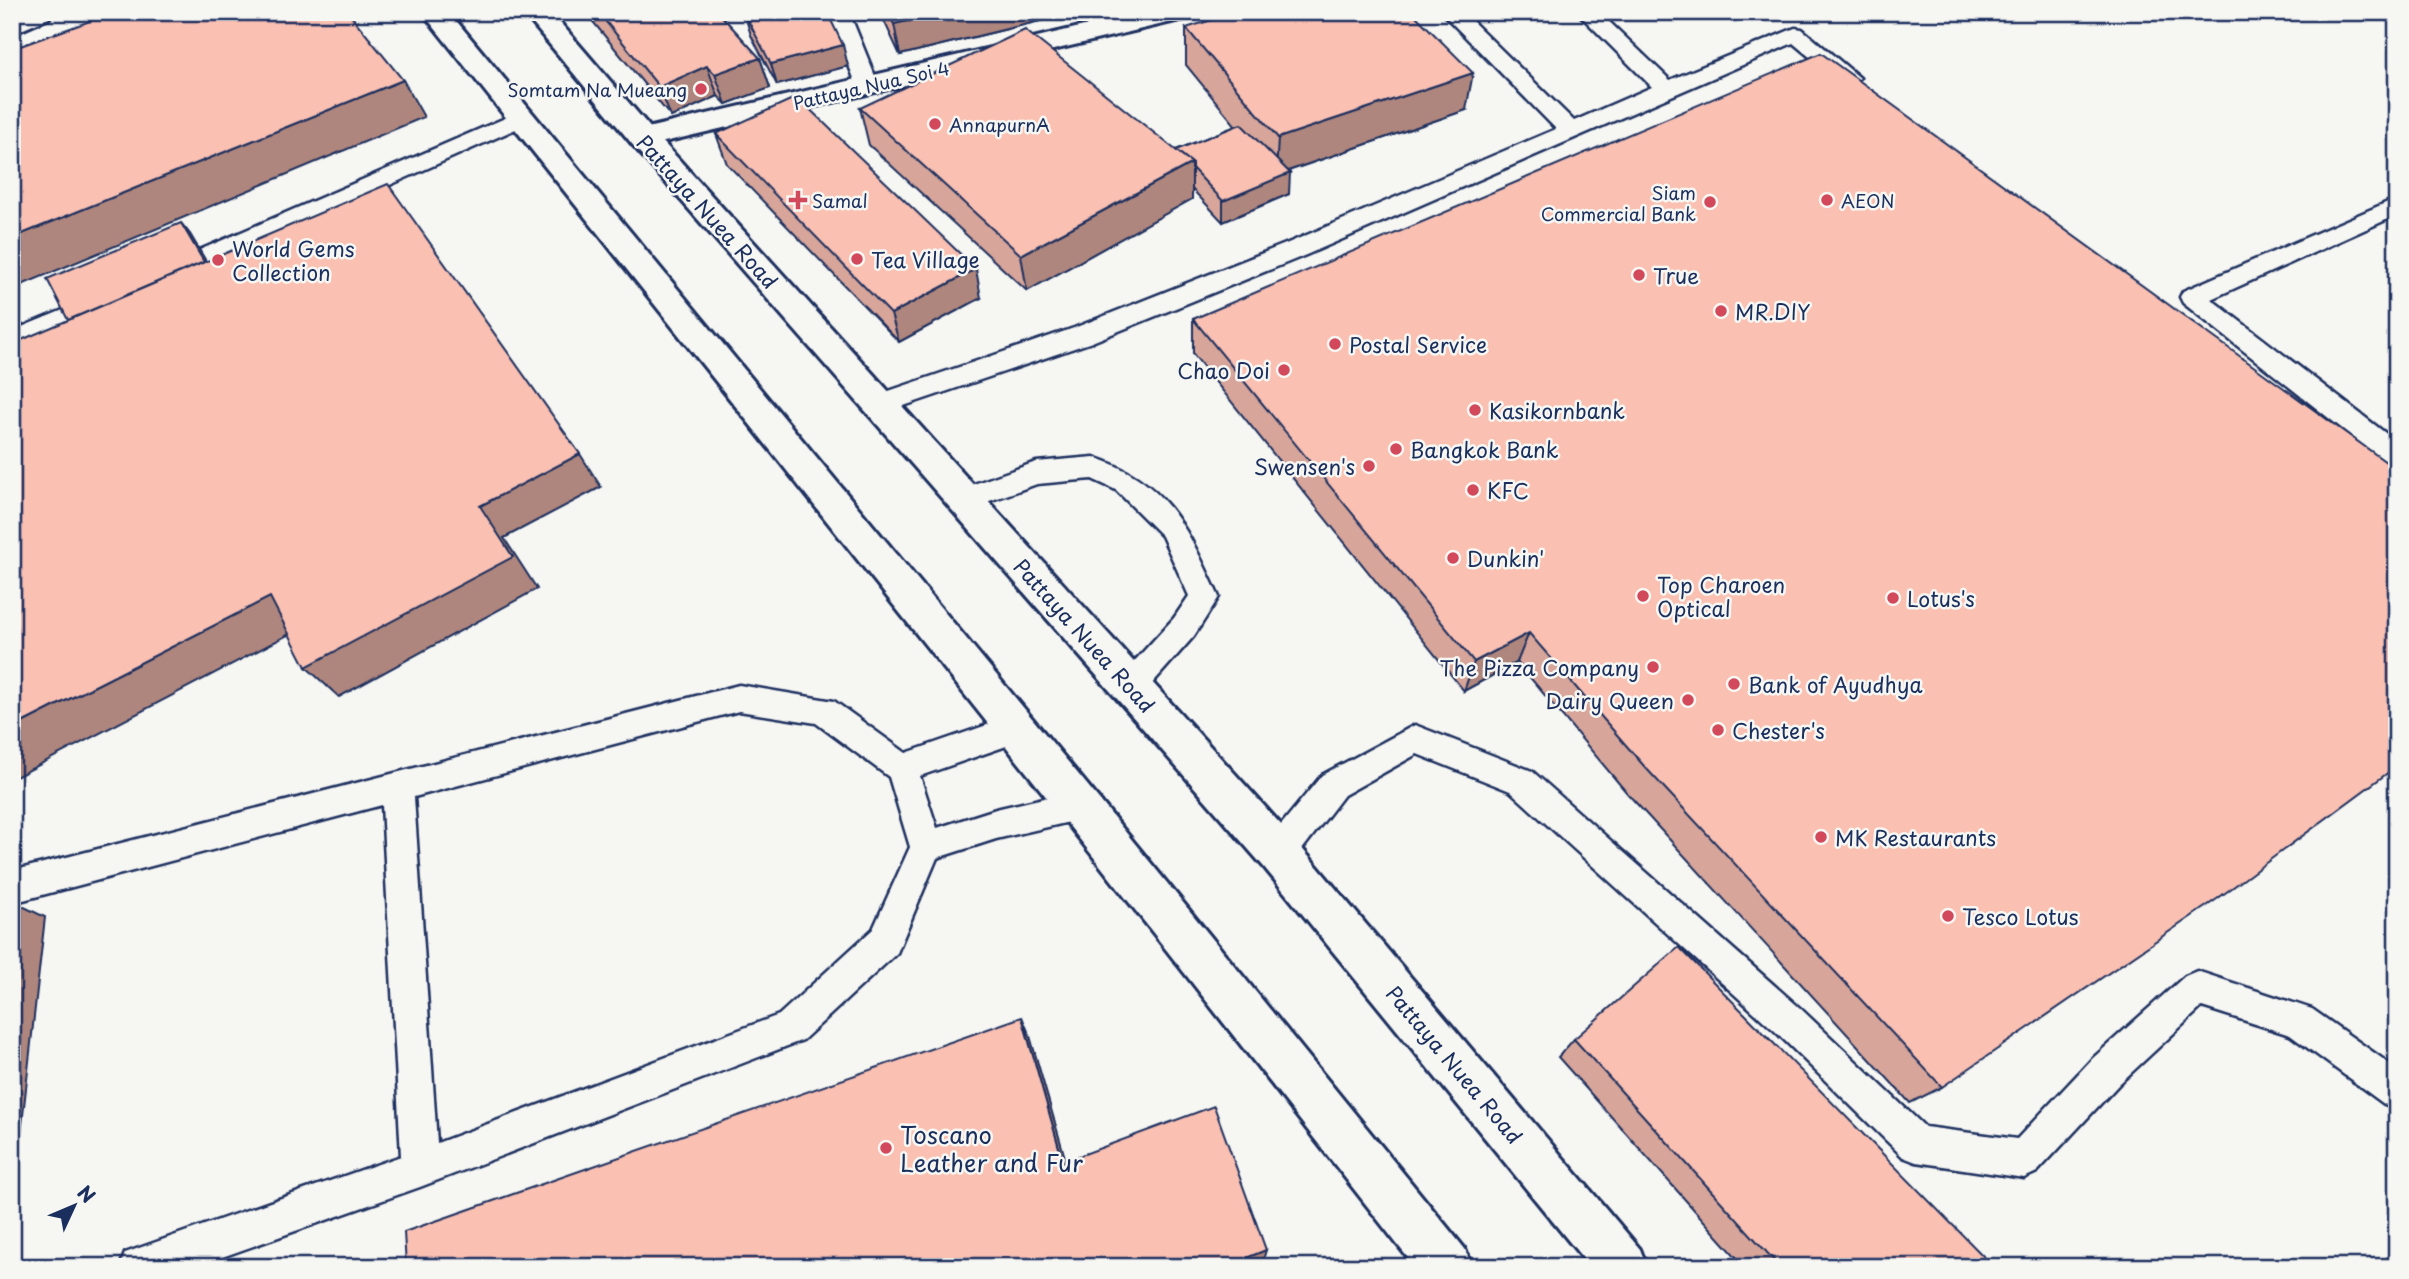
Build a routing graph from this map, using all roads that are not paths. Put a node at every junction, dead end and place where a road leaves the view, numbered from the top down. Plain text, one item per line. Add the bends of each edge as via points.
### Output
1 (39, 12) edge
2 (435, 12) edge
3 (536, 12) edge
4 (838, 12) edge
5 (1451, 12) edge
6 (1587, 12) edge
7 (1161, 14) edge
8 (12, 26) edge
9 (869, 86) junction
10 (1666, 89) junction
11 (1868, 94) edge
12 (519, 119) junction
13 (1570, 130) junction
14 (643, 138) junction
15 (2397, 206) edge
16 (152, 281) edge
17 (126, 292) edge
18 (12, 342) edge
19 (880, 404) junction
20 (2397, 457) edge
21 (964, 499) junction
22 (1131, 686) junction
23 (1016, 729) junction
24 (902, 768) junction
25 (397, 785) junction
26 (1078, 805) junction
27 (926, 847) junction
28 (1279, 853) junction
29 (12, 887) edge
30 (2397, 1091) edge
31 (420, 1168) junction
32 (139, 1267) edge
33 (1447, 1267) edge
34 (1622, 1267) edge

1 - 8 main road
2 - 12 main road
3 - 14 main road, Pattaya Nuea Road
4 - 9 lane
5 - 13 lane
6 - 10 lane
7 - 9 main road, Pattaya Nua Soi 4
9 - 14 main road, Pattaya Nua Soi 4
10 - 11 lane via 1795,34
10 - 13 lane
12 - 16 lane
12 - 23 main road
13 - 19 lane via 1297,249 1083,335
14 - 19 main road, Pattaya Nuea Road
15 - 20 lane via 2192,297
17 - 18 lane
19 - 21 main road, Pattaya Nuea Road
21 - 22 main road, Pattaya Nuea Road
21 - 22 lane via 1035,473 1094,468 1126,482 1173,529 1204,597 1184,627
22 - 28 main road, Pattaya Nuea Road
23 - 24 lane
23 - 26 main road
24 - 25 lane via 823,711 739,698
24 - 27 lane
25 - 29 lane
25 - 31 lane
26 - 27 lane via 996,824
26 - 33 main road
27 - 31 lane via 885,941 791,1028
28 - 30 lane via 1333,785 1415,738 1521,781 1788,1020 1916,1144 2024,1159 2106,1071 2197,988 2300,1021
28 - 34 main road, Pattaya Nuea Road
31 - 32 lane

